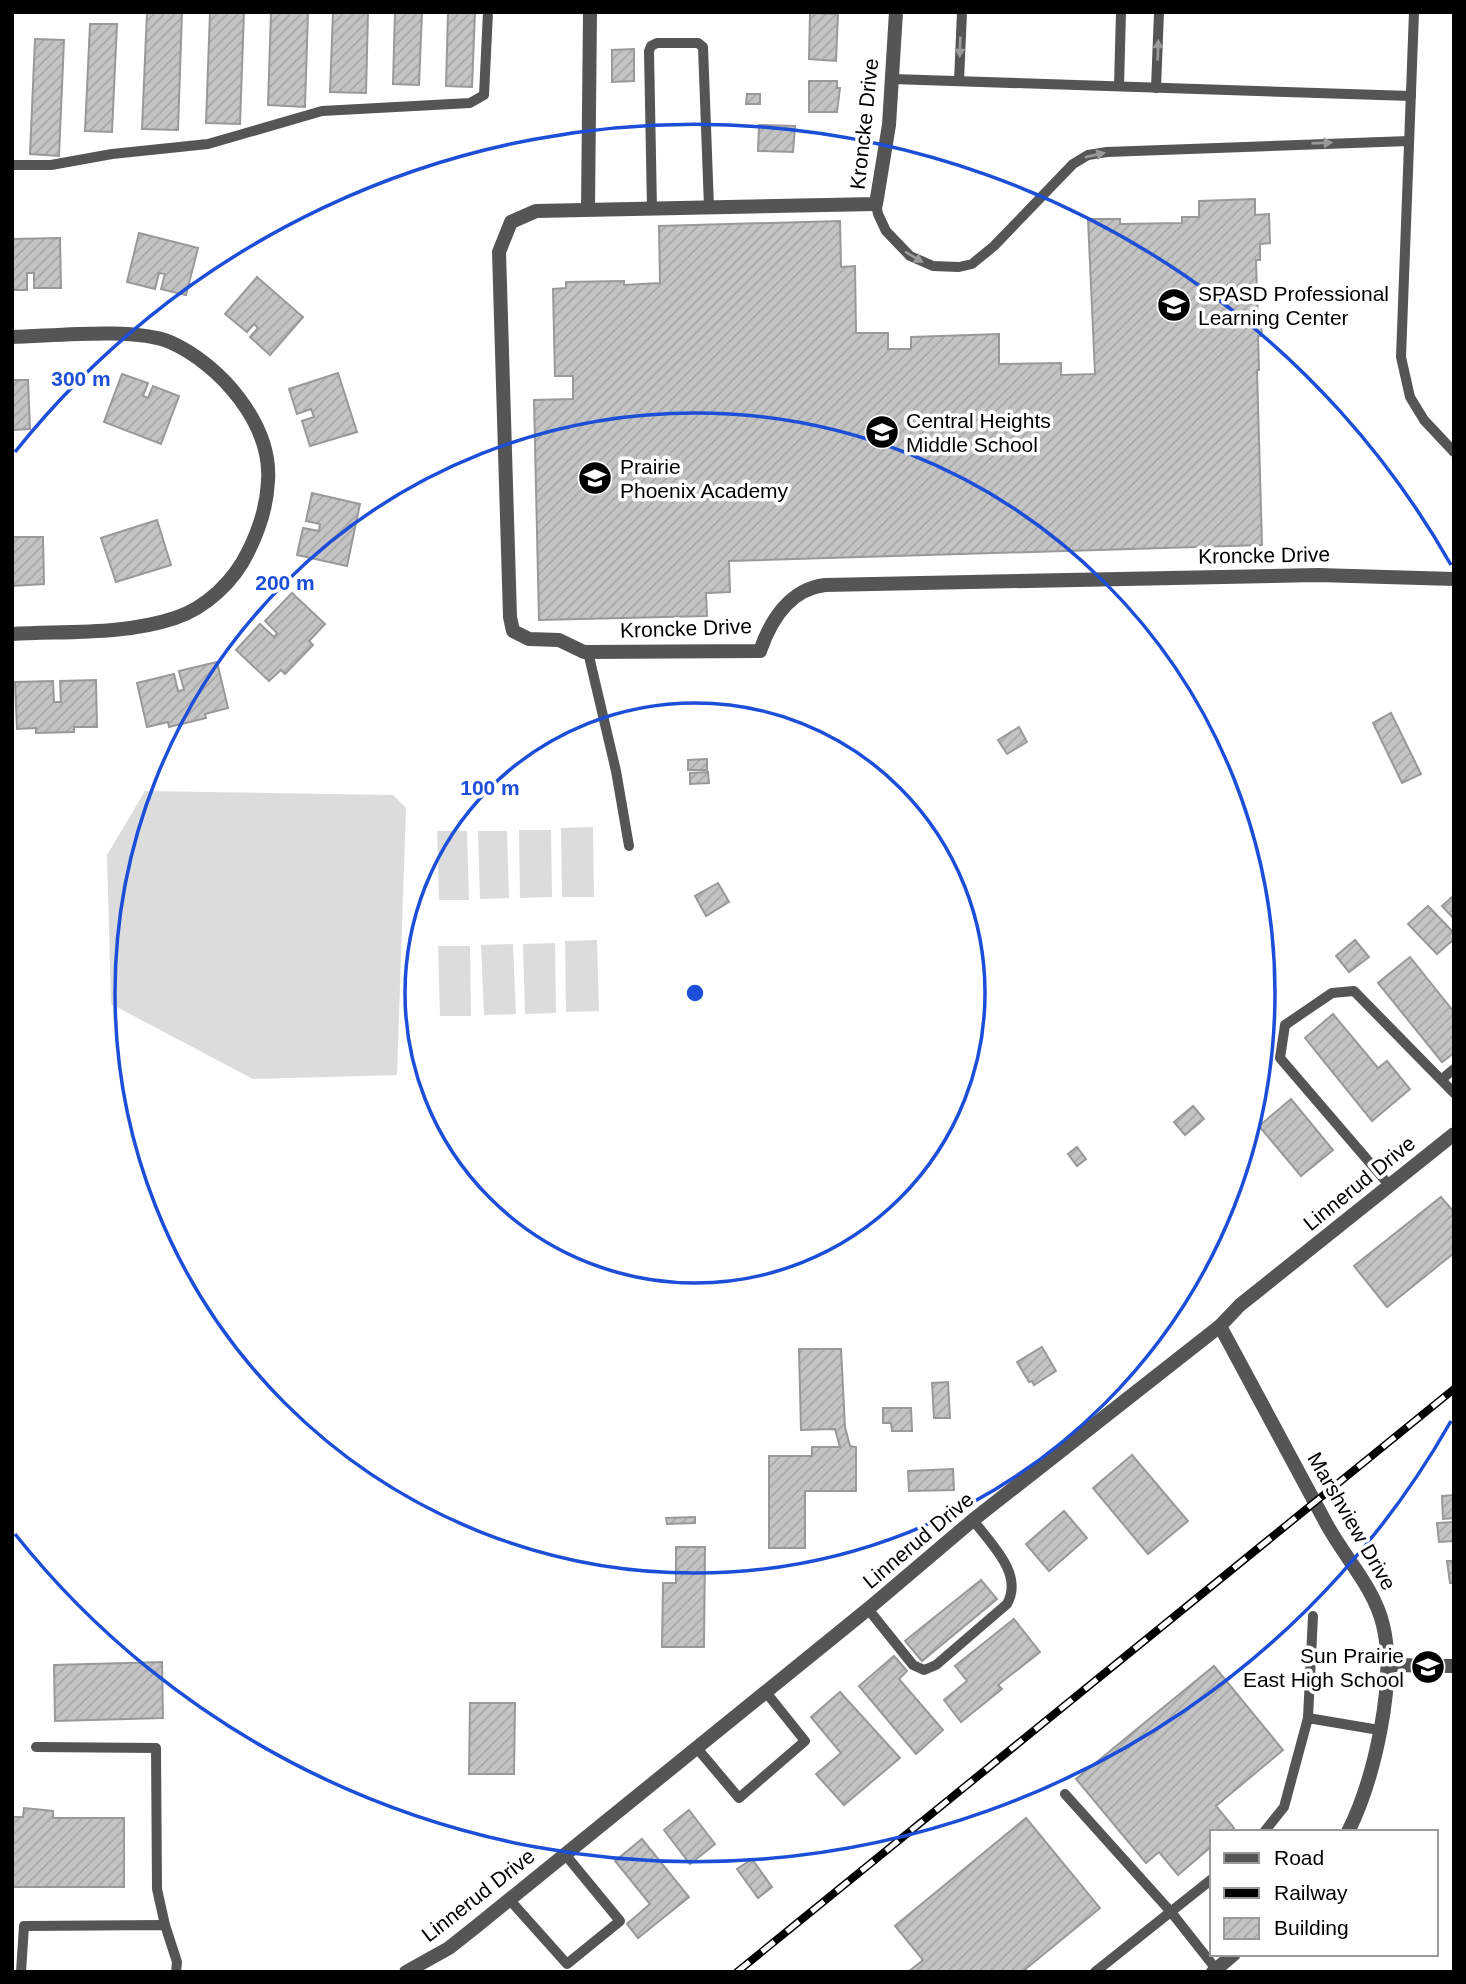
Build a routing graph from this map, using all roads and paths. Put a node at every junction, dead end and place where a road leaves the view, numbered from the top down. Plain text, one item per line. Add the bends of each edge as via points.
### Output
1 (488, 12) edge
2 (590, 12) edge
3 (896, 12) edge
4 (962, 12) edge
5 (1121, 12) edge
6 (1159, 12) edge
7 (1414, 12) edge
8 (892, 79) junction
9 (959, 81) junction
10 (1119, 86) junction
11 (1156, 88) junction
12 (1411, 96) junction
13 (1409, 141) junction
14 (12, 165) edge
15 (876, 204) junction
16 (709, 207) junction
17 (589, 208) junction
18 (652, 209) junction
19 (12, 337) edge
20 (1454, 452) edge
21 (1454, 579) edge
22 (12, 634) edge
23 (589, 652) junction
24 (629, 846) dead end
25 (1454, 1069) edge
26 (1442, 1079) junction
27 (1454, 1093) edge
28 (1454, 1135) edge
29 (1389, 1185) junction
30 (1220, 1326) junction
31 (973, 1520) junction
32 (868, 1609) junction
33 (1313, 1616) dead end
34 (1388, 1665) junction
35 (1454, 1666) edge
36 (765, 1691) junction
37 (1308, 1718) junction
38 (1379, 1730) junction
39 (36, 1747) dead end
40 (696, 1747) junction
41 (1065, 1794) dead end
42 (1266, 1830) edge
43 (1349, 1830) edge
44 (564, 1853) junction
45 (1210, 1881) edge
46 (509, 1899) junction
47 (1171, 1912) junction
48 (165, 1925) junction
49 (1232, 1956) edge
50 (1215, 1970) edge
51 (20, 1972) edge
52 (177, 1972) edge
53 (406, 1972) edge
54 (1095, 1972) edge

1 - 14 lane via 484,95 470,103 322,111 208,144 51,165
2 - 17 street
3 - 8 street, Kroncke Drive
4 -> 9 lane
5 - 10 lane
11 -> 6 lane
7 - 12 lane
8 - 9 lane
8 - 15 street, Kroncke Drive
9 - 10 lane
10 - 11 lane
11 - 12 lane
12 - 13 lane
15 -> 13 lane via 886,231 910,256 933,266 959,267 988,252 1073,164 1088,155
13 - 20 lane via 1401,357 1410,397
15 - 16 street, Kroncke Drive
16 - 18 street, Kroncke Drive
16 - 18 lane via 703,47 698,43 657,43 649,51
17 - 18 street, Kroncke Drive
17 - 23 street, Kroncke Drive via 536,211 511,222 499,252 510,625 523,638 559,640
19 - 22 street via 132,334 168,341 199,357 229,385 251,416 266,454 268,481 260,527 239,570 212,597 177,617 129,629
21 - 23 street, Kroncke Drive via 1318,575 825,584 792,598 769,628 760,650
23 - 24 lane
25 - 26 lane
26 - 27 lane
26 - 29 lane via 1353,990 1332,993 1285,1025 1280,1058
28 - 29 street, Linnerud Drive
29 - 30 street, Linnerud Drive
30 - 31 street, Linnerud Drive
30 - 34 street, Marshview Drive via 1326,1524 1379,1608
31 - 32 street, Linnerud Drive
31 - 32 lane via 1012,1577 1014,1592 1007,1604 947,1656 925,1671 913,1665
32 - 36 street, Linnerud Drive
33 - 37 lane
34 - 35 street
34 - 38 street, Marshview Drive
36 - 40 street, Linnerud Drive
36 - 40 lane via 805,1741 739,1798
37 - 38 lane
37 - 42 lane via 1284,1807
38 - 43 street, Marshview Drive via 1367,1783
39 - 48 lane via 156,1748 157,1889
40 - 44 street, Linnerud Drive
41 - 47 lane
44 - 46 street, Linnerud Drive
44 - 46 lane via 620,1921 566,1964
45 - 47 lane
46 - 53 street, Linnerud Drive via 449,1948
47 - 50 lane
47 - 54 lane
48 - 51 lane via 24,1926
48 - 52 lane
49 - 50 street

